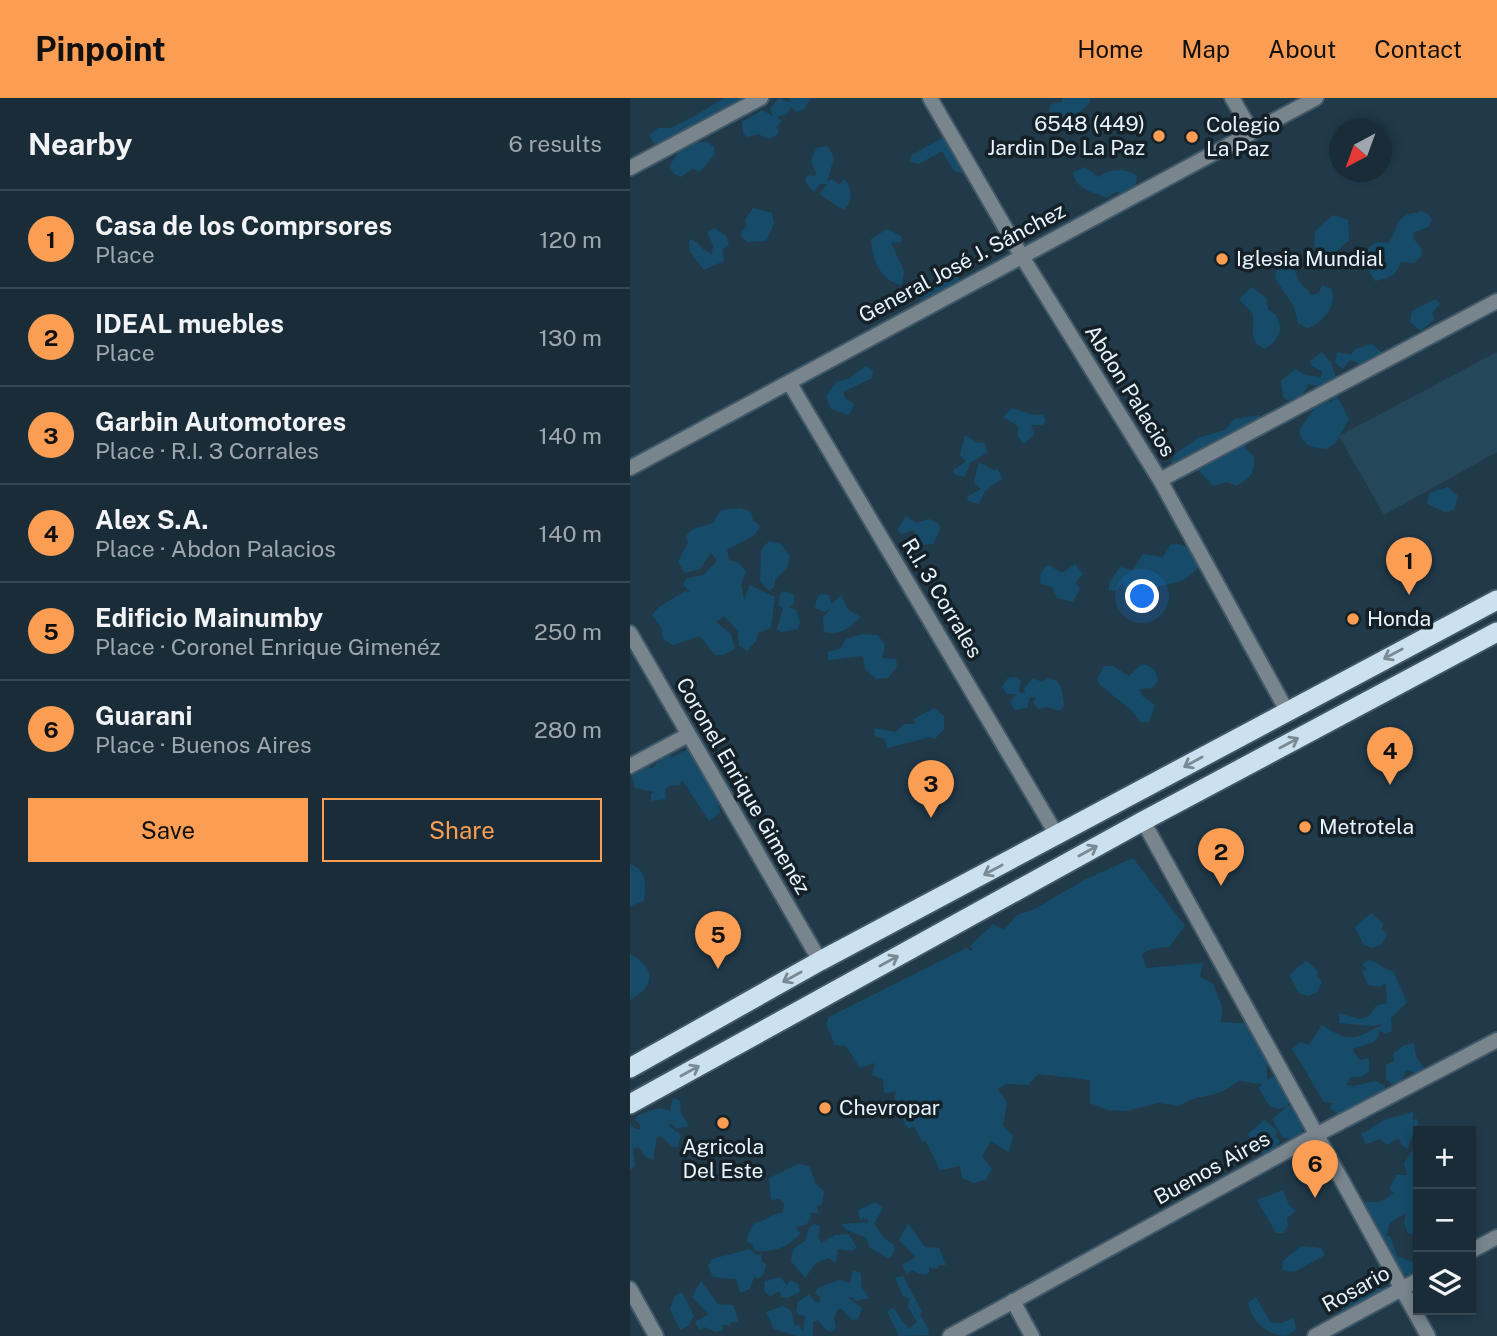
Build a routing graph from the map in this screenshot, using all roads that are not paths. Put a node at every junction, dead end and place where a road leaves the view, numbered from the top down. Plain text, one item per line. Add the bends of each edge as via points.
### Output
1 (761, 98) edge
2 (930, 98) edge
3 (1232, 98) edge
4 (1316, 98) edge
5 (1252, 132) junction
6 (630, 168) edge
7 (1021, 255) junction
8 (1497, 301) edge
9 (789, 382) junction
10 (630, 468) edge
11 (1160, 480) junction
12 (1497, 600) edge
13 (1497, 632) edge
14 (630, 633) edge
15 (1287, 711) junction
16 (688, 736) junction
17 (630, 766) edge
18 (1143, 821) junction
19 (1058, 836) junction
20 (820, 961) junction
21 (1497, 1040) edge
22 (630, 1068) edge
23 (630, 1104) edge
24 (1316, 1135) junction
25 (1497, 1237) edge
26 (1476, 1248) edge
27 (1413, 1282) edge
28 (1402, 1288) junction
29 (630, 1289) edge
30 (1013, 1301) junction
31 (636, 1312) edge
32 (656, 1336) edge
33 (950, 1336) edge
34 (1032, 1336) edge
35 (1315, 1336) edge
36 (1427, 1336) edge

1 - 6 street
2 - 7 street, Abdon Palacios
3 - 5 street
4 - 5 street, General José J. Sánchez
5 - 7 street, General José J. Sánchez
7 - 9 street, General José J. Sánchez
7 - 11 street, Abdon Palacios
8 - 11 street
9 - 10 street, General José J. Sánchez
9 - 19 street, R.I. 3 Corrales
11 - 15 street, Abdon Palacios
12 -> 15 highway
18 -> 13 highway
14 - 16 street, Coronel Enrique Gimenéz
15 -> 19 highway
16 - 17 street
16 - 20 street, Coronel Enrique Gimenéz
23 -> 18 highway
18 - 24 street
19 -> 20 highway
20 -> 22 highway
21 - 24 street, Buenos Aires
24 - 28 street
24 - 30 street, Buenos Aires
25 - 26 street
27 - 28 street, Rosario
28 - 35 street, Rosario
28 - 36 street
29 - 31 street
30 - 33 street, Buenos Aires
30 - 34 street
31 - 32 street

